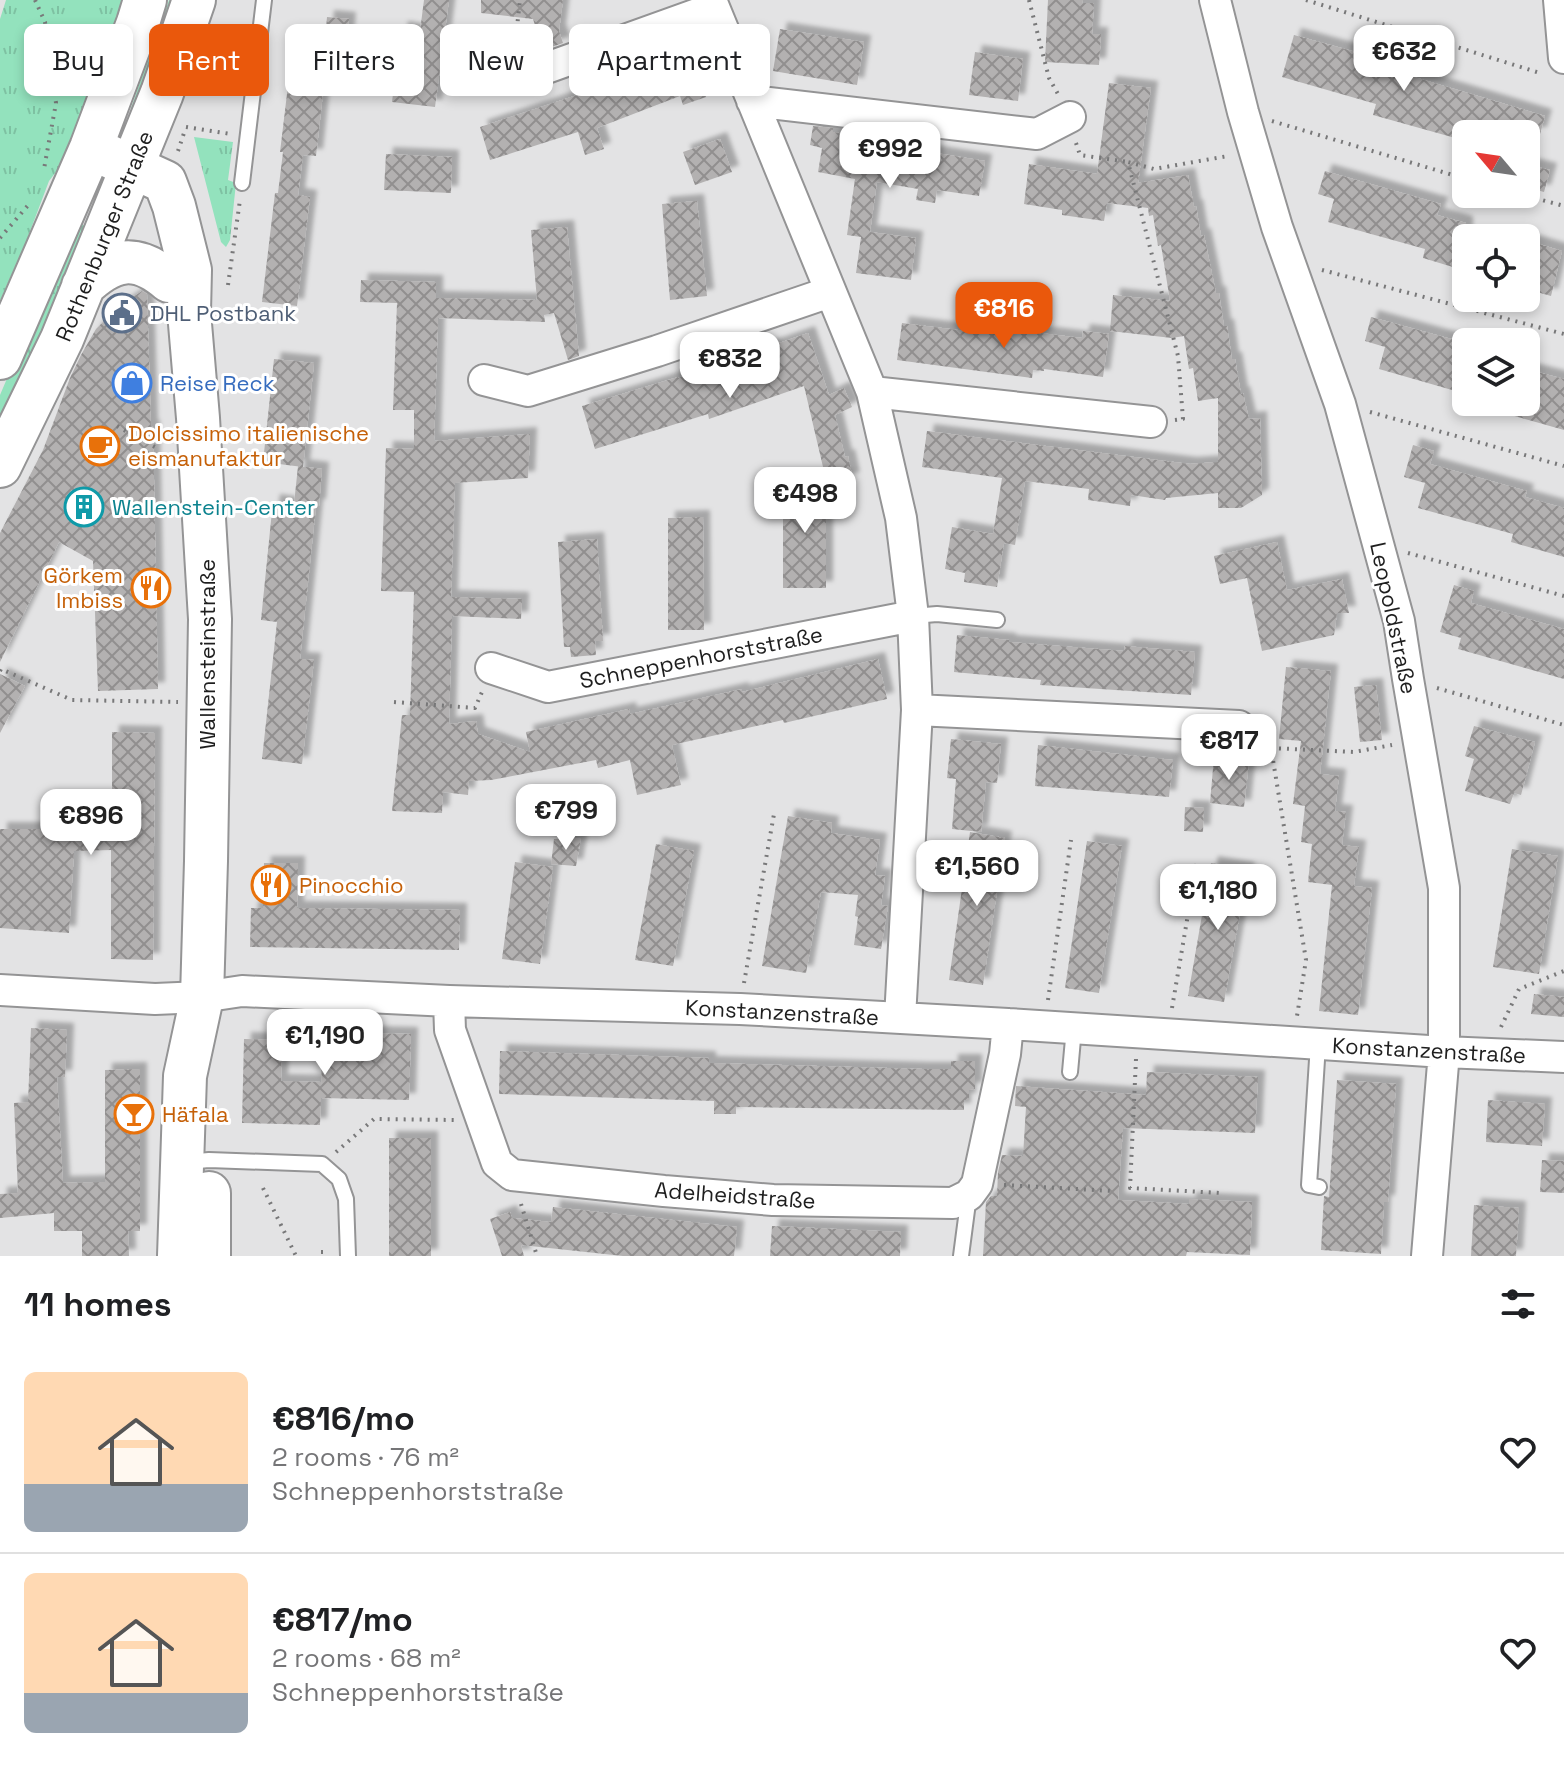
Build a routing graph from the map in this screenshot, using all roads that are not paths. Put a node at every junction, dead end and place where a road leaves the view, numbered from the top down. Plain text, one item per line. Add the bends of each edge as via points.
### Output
1 (145, 0) edge
2 (194, 0) edge
3 (264, 0) edge
4 (1215, 0) edge
5 (1559, 0) edge
6 (712, 4) edge
7 (553, 65) edge
8 (1557, 67) edge
9 (752, 101) junction
10 (1070, 117) road end
11 (91, 148) junction
12 (133, 166) junction
13 (242, 183) road end
14 (83, 286) junction
15 (830, 292) junction
16 (179, 296) junction
17 (0, 358) edge
18 (484, 380) dead end
19 (872, 392) junction
20 (1151, 422) road end
21 (0, 466) edge
22 (913, 616) junction
23 (997, 620) dead end
24 (491, 668) road end
25 (917, 710) junction
26 (1239, 726) road end
27 (0, 990) edge
28 (202, 997) junction
29 (449, 1001) junction
30 (900, 1018) junction
31 (1008, 1024) junction
32 (1059, 1027) junction
33 (1306, 1043) junction
34 (1444, 1052) junction
35 (1564, 1057) edge
36 (1070, 1072) dead end
37 (196, 1161) junction
38 (1319, 1187) dead end
39 (973, 1190) junction
40 (179, 1256) edge
41 (209, 1256) edge
42 (348, 1256) edge
43 (961, 1256) edge
44 (1427, 1256) edge

1 - 11 street, Rothenburger Straße
2 - 12 street, Rothenburger Straße
3 - 13 lane
4 - 34 street, Leopoldstraße via 1254,151 1340,404 1399,621 1444,888
5 - 8 street
6 - 7 street
6 - 9 street
9 - 10 street via 1037,134
9 - 15 street
11 - 12 street, Wallensteinstraße
11 - 17 street, Rothenburger Straße
12 - 14 street, Rothenburger Straße
12 - 16 street, Wallensteinstraße via 165,182 174,206 190,270
14 - 16 street via 108,267 132,261 143,264
14 - 21 street, Rothenburger Straße
15 - 18 street via 528,391
15 - 19 street
16 - 28 street, Wallensteinstraße via 198,418 210,598
19 - 20 street
19 - 22 street via 901,518
22 - 23 lane
22 - 24 street, Schneppenhorststraße via 548,687
22 - 25 street
25 - 26 street
25 - 30 street
27 - 28 street, Konstanzenstraße
28 - 29 street, Konstanzenstraße via 242,991
28 - 37 street, Wallensteinstraße via 212,1058
29 - 30 street, Konstanzenstraße
29 - 39 street, Adelheidstraße via 450,1030 497,1163 512,1175 773,1200 953,1203
30 - 31 street, Konstanzenstraße
31 - 32 street, Konstanzenstraße
31 - 39 street
32 - 33 street, Konstanzenstraße
32 - 36 lane
33 - 34 street, Konstanzenstraße
33 - 38 lane via 1309,1185
34 - 35 street, Konstanzenstraße
34 - 44 street, Leopoldstraße
37 - 40 street, Wallensteinstraße
37 - 41 street, Wallensteinstraße
37 - 42 lane via 322,1164 339,1179 346,1199
39 - 43 lane

